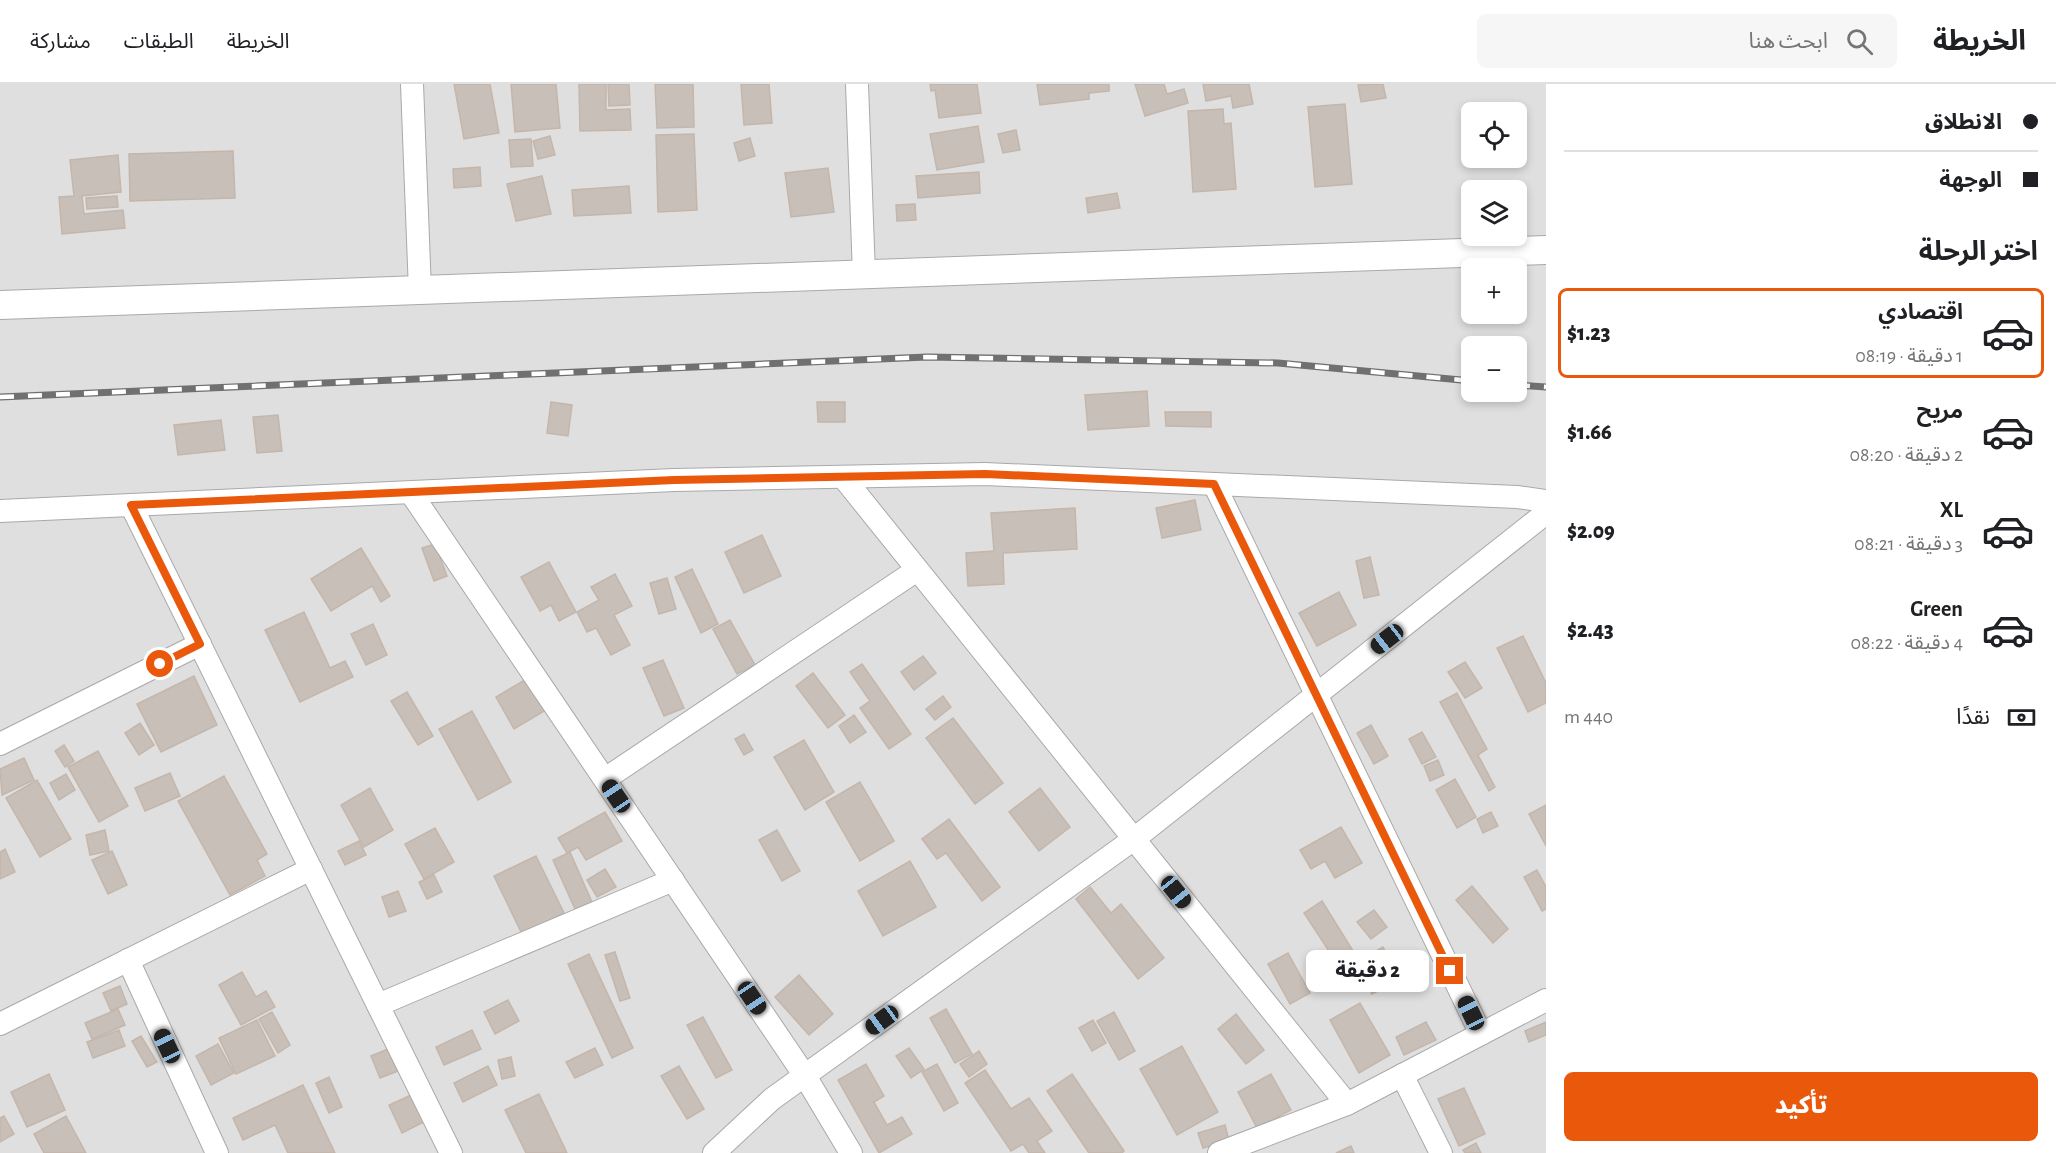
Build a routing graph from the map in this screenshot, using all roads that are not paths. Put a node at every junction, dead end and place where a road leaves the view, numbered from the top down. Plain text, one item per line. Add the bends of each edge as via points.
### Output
1 (412, 84) edge
2 (857, 84) edge
3 (1546, 250) edge
4 (864, 275) junction
5 (420, 291) junction
6 (0, 305) edge
7 (843, 477) junction
8 (1214, 484) junction
9 (411, 493) junction
10 (1546, 501) edge
11 (131, 505) junction
12 (0, 512) edge
13 (1546, 513) edge
14 (917, 570) junction
15 (200, 644) junction
16 (1316, 695) junction
17 (0, 744) edge
18 (605, 780) junction
19 (1134, 839) junction
20 (311, 869) junction
21 (673, 880) junction
22 (128, 960) junction
23 (1546, 1000) edge
24 (378, 1005) junction
25 (0, 1024) edge
26 (1481, 1034) junction
27 (805, 1076) junction
28 (1402, 1076) junction
29 (1347, 1104) junction
30 (217, 1153) edge
31 (451, 1153) edge
32 (714, 1153) edge
33 (851, 1153) edge
34 (1219, 1153) edge
35 (1441, 1153) edge

1 - 5 street
2 - 4 street
3 - 4 street
4 - 5 street
5 - 6 street
7 - 8 street via 985,474
7 - 9 street via 674,480
7 - 14 street
8 - 10 street
8 - 16 street
9 - 11 street
9 - 18 street
11 - 12 street
11 - 15 street
13 - 16 street
14 - 18 street
14 - 19 street
15 - 17 street
15 - 20 street
16 - 19 street
16 - 26 street
18 - 21 street
19 - 27 street
19 - 29 street
20 - 22 street
20 - 24 street
21 - 24 street
21 - 27 street
22 - 25 street
22 - 30 street
23 - 26 street
24 - 31 street
26 - 28 street
27 - 32 street via 772,1099
27 - 33 street
28 - 29 street
28 - 35 street
29 - 34 street

